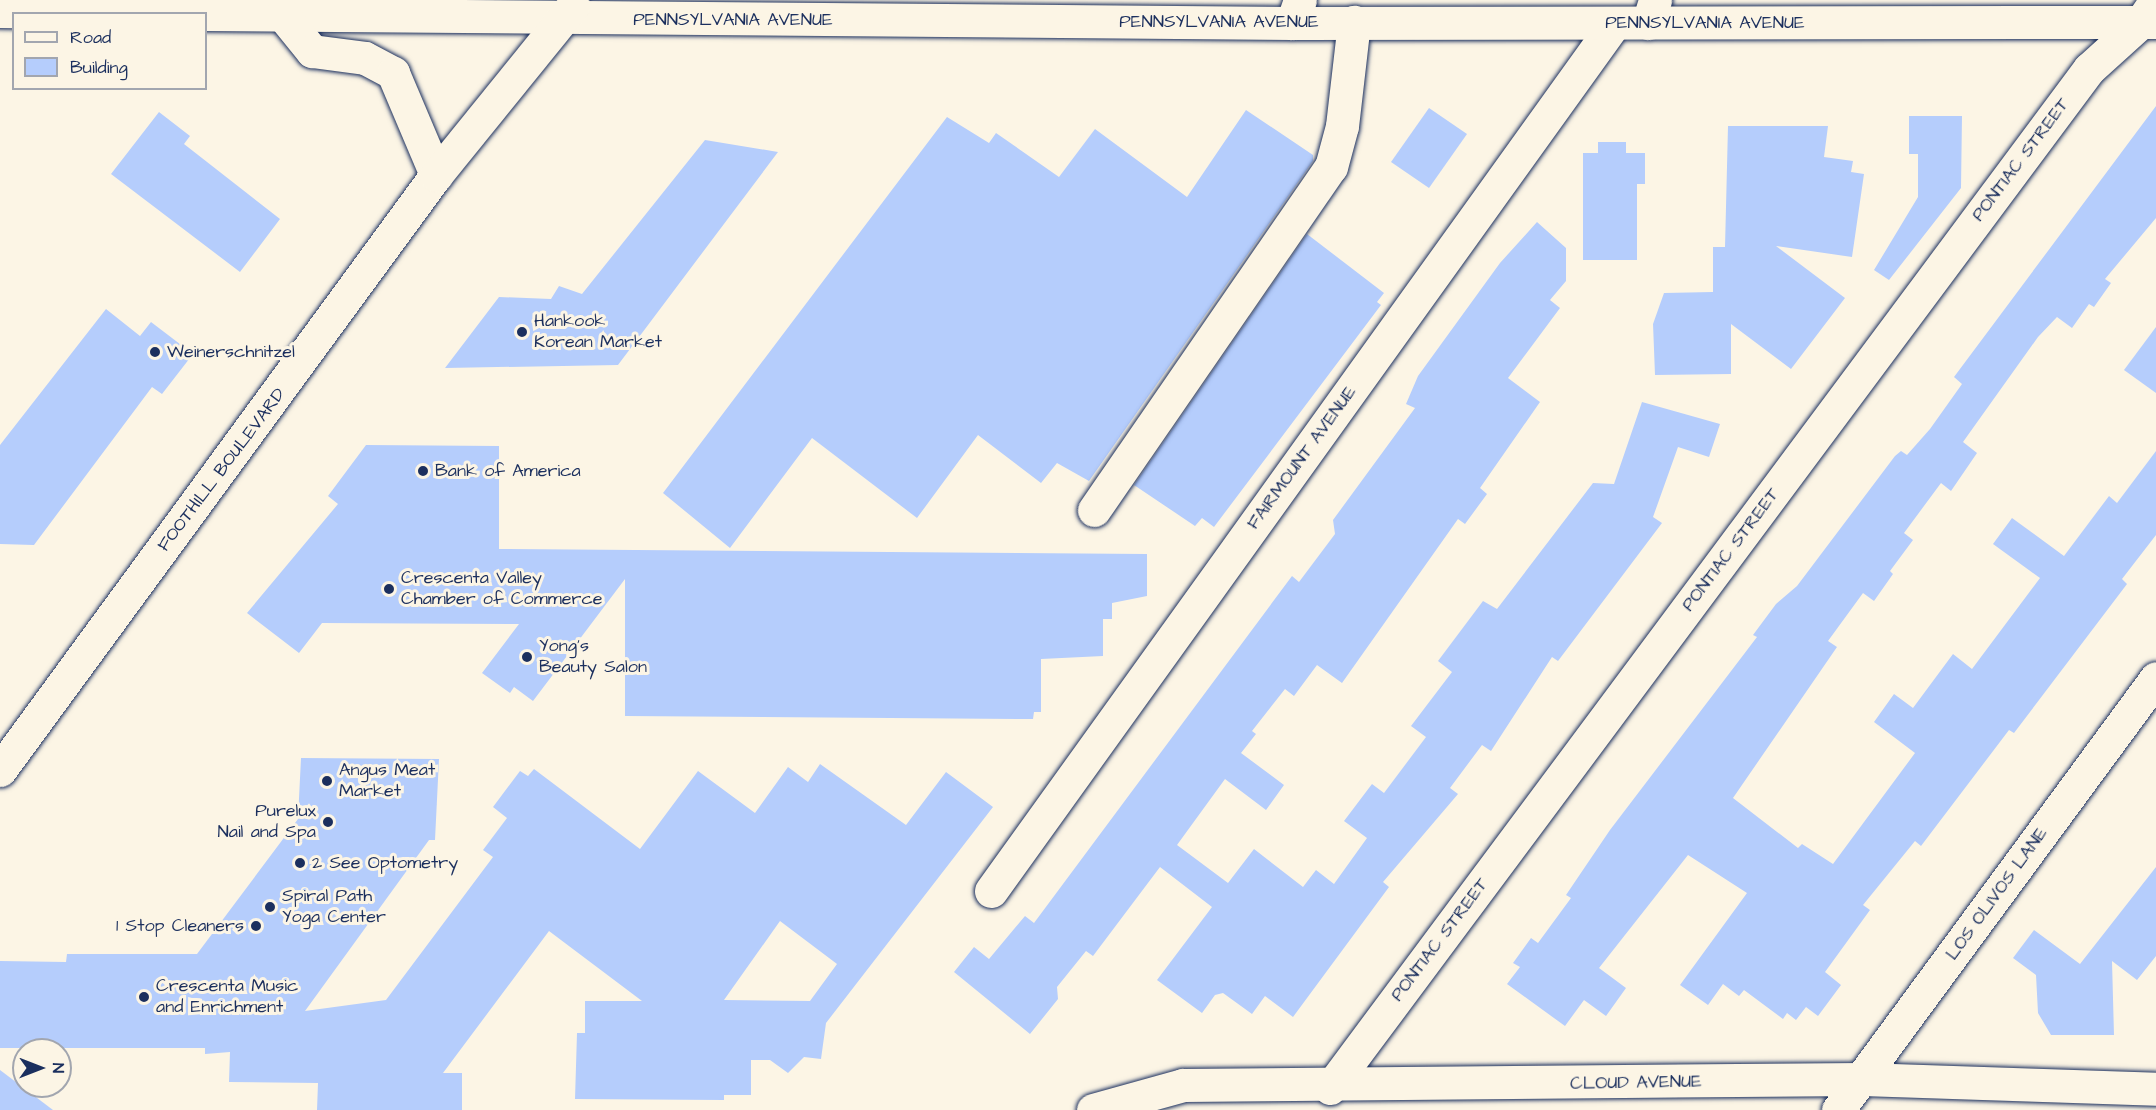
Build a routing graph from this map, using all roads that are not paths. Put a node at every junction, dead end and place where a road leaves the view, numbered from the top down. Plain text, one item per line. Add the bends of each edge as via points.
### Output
1 (12, 7) edge
2 (571, 9) edge
3 (1296, 11) edge
4 (1652, 11) edge
5 (149, 12) edge
6 (207, 14) edge
7 (282, 14) junction
8 (2151, 14) edge
9 (1354, 22) junction
10 (1614, 24) junction
11 (436, 176) junction
12 (1094, 510) dead end
13 (2156, 678) edge
14 (0, 770) edge
15 (991, 891) dead end
16 (1862, 1079) junction
17 (1330, 1088) junction
18 (2156, 1089) edge
19 (1105, 1105) edge
20 (1838, 1110) edge

1 - 5 street, PENNSYLVANIA AVENUE
2 - 3 street, PENNSYLVANIA AVENUE
2 - 7 street, PENNSYLVANIA AVENUE
2 - 11 street, FOOTHILL BOULEVARD
3 - 9 street, PENNSYLVANIA AVENUE
4 - 8 street, PENNSYLVANIA AVENUE
4 - 10 street, PENNSYLVANIA AVENUE
6 - 7 street, PENNSYLVANIA AVENUE
7 - 11 street via 312,51 364,58 393,73
8 - 17 street, PONTIAC STREET via 2089,69
9 - 10 street, PENNSYLVANIA AVENUE
9 - 12 street via 1342,126 1331,167
10 - 15 street, FAIRMOUNT AVENUE
11 - 14 street, FOOTHILL BOULEVARD
13 - 16 street, LOS OLIVOS LANE
16 - 17 street, CLOUD AVENUE
16 - 18 street, CLOUD AVENUE
16 - 20 street, LOS OLIVOS LANE
17 - 19 street, CLOUD AVENUE via 1183,1085

